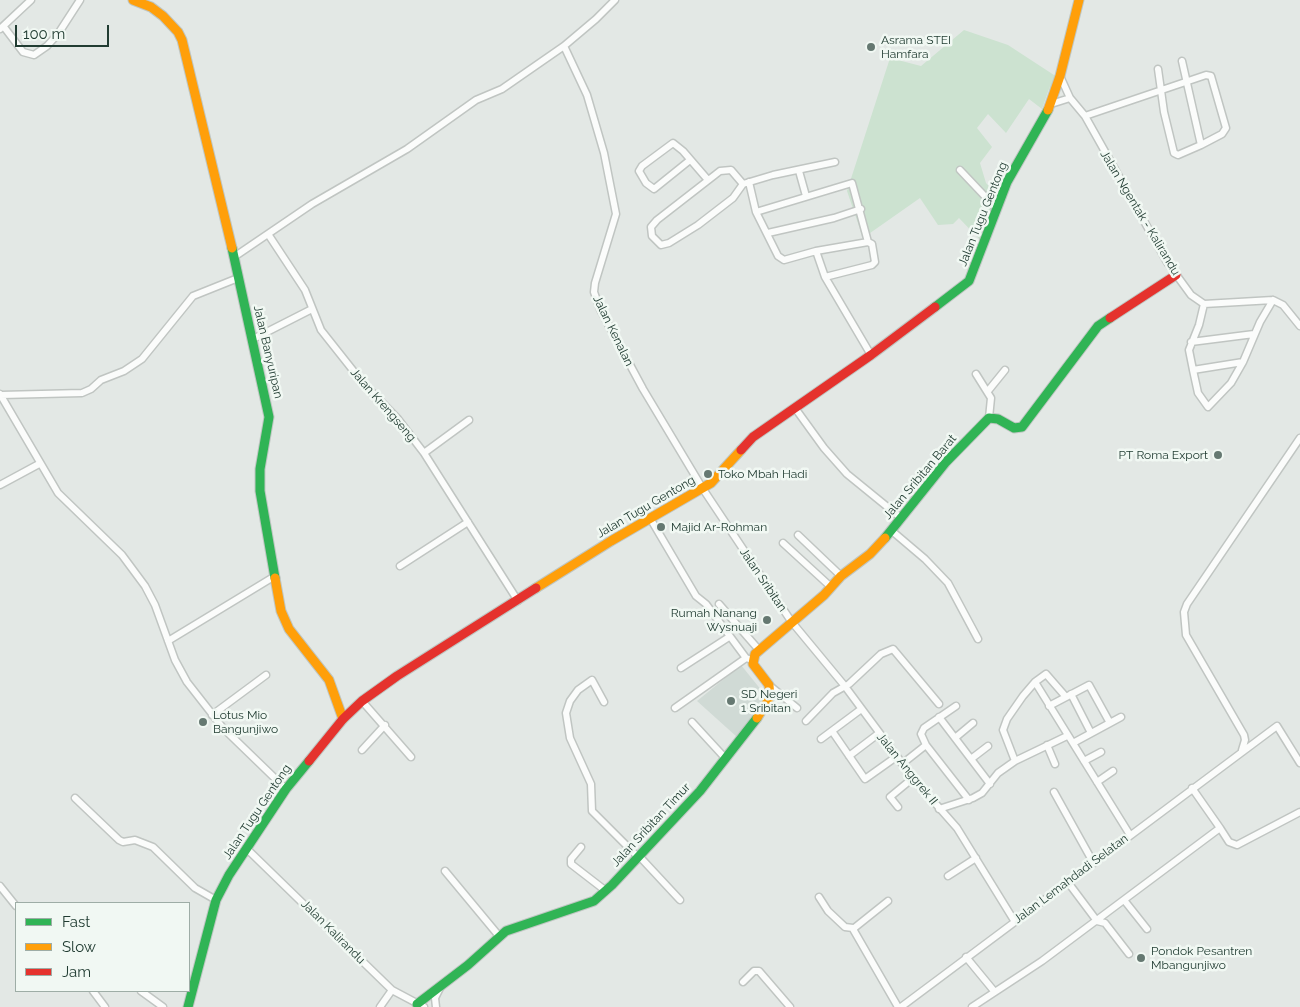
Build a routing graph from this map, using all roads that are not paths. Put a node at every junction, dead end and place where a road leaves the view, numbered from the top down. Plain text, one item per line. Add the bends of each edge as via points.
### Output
1 (31, 0) edge
2 (80, 0) edge
3 (133, 0) edge
4 (615, 0) edge
5 (1079, 0) edge
6 (2, 28) edge
7 (564, 46) junction
8 (1182, 61) dead end
9 (1158, 69) dead end
10 (1060, 76) junction
11 (1185, 83) junction
12 (1162, 92) junction
13 (1070, 98) junction
14 (1051, 104) junction
15 (1085, 116) junction
16 (1201, 145) junction
17 (690, 160) junction
18 (835, 162) dead end
19 (960, 170) dead end
20 (799, 171) junction
21 (708, 180) junction
22 (746, 183) junction
23 (806, 196) junction
24 (996, 208) junction
25 (861, 209) junction
26 (756, 212) junction
27 (768, 233) junction
28 (268, 234) junction
29 (868, 242) junction
30 (816, 251) junction
31 (234, 257) junction
32 (1176, 275) junction
33 (825, 277) junction
34 (238, 278) junction
35 (1273, 300) junction
36 (1204, 304) junction
37 (312, 309) junction
38 (1300, 326) edge
39 (1254, 334) junction
40 (253, 339) junction
41 (1191, 342) junction
42 (871, 354) junction
43 (1242, 362) junction
44 (1005, 370) dead end
45 (1192, 370) junction
46 (976, 374) dead end
47 (988, 391) junction
48 (0, 394) edge
49 (795, 408) junction
50 (989, 418) junction
51 (469, 420) dead end
52 (1300, 438) edge
53 (424, 453) junction
54 (40, 464) junction
55 (0, 485) edge
56 (703, 489) junction
57 (650, 518) junction
58 (901, 518) junction
59 (468, 522) junction
60 (892, 531) junction
61 (798, 535) dead end
62 (783, 543) dead end
63 (400, 566) dead end
64 (274, 576) junction
65 (841, 576) junction
66 (832, 588) junction
67 (518, 601) junction
68 (719, 604) dead end
69 (730, 616) junction
70 (791, 621) junction
71 (720, 624) junction
72 (729, 637) junction
73 (978, 638) dead end
74 (168, 641) junction
75 (759, 650) junction
76 (749, 659) junction
77 (681, 668) dead end
78 (266, 675) dead end
79 (1035, 682) junction
80 (769, 685) junction
81 (844, 685) junction
82 (1069, 696) junction
83 (362, 701) junction
84 (604, 702) dead end
85 (939, 704) dead end
86 (956, 706) dead end
87 (1049, 706) junction
88 (675, 708) dead end
89 (797, 708) dead end
90 (860, 710) junction
91 (212, 715) junction
92 (939, 717) junction
93 (1121, 717) dead end
94 (343, 720) junction
95 (806, 720) dead end
96 (692, 722) dead end
97 (973, 723) dead end
98 (1110, 723) junction
99 (385, 725) junction
100 (832, 731) junction
101 (1091, 733) junction
102 (878, 734) junction
103 (1067, 736) junction
104 (955, 738) junction
105 (820, 739) dead end
106 (1073, 743) junction
107 (926, 745) junction
108 (1046, 745) junction
109 (988, 746) dead end
110 (362, 750) dead end
111 (1241, 751) junction
112 (1101, 752) dead end
113 (849, 756) junction
114 (410, 757) dead end
115 (896, 757) junction
116 (726, 759) junction
117 (971, 759) junction
118 (1015, 761) junction
119 (1084, 761) junction
120 (1300, 763) edge
121 (902, 764) junction
122 (1055, 764) dead end
123 (1113, 771) dead end
124 (913, 778) junction
125 (1096, 782) junction
126 (990, 784) junction
127 (1192, 788) junction
128 (286, 789) junction
129 (1054, 792) dead end
130 (75, 798) dead end
131 (969, 800) junction
132 (898, 807) dead end
133 (939, 808) junction
134 (1300, 812) edge
135 (1220, 828) junction
136 (1130, 835) junction
137 (581, 847) dead end
138 (248, 849) junction
139 (639, 858) junction
140 (976, 858) junction
141 (1093, 862) junction
142 (445, 871) dead end
143 (948, 876) dead end
144 (1067, 881) junction
145 (0, 886) edge
146 (606, 891) junction
147 (819, 897) dead end
148 (216, 900) junction
149 (680, 900) dead end
150 (1124, 900) junction
151 (888, 901) dead end
152 (15, 905) edge
153 (1097, 921) junction
154 (1015, 922) junction
155 (853, 928) junction
156 (1147, 929) dead end
157 (499, 936) junction
158 (1129, 954) dead end
159 (966, 957) junction
160 (742, 982) dead end
161 (440, 987) junction
162 (392, 990) junction
163 (994, 991) junction
164 (94, 992) edge
165 (142, 992) edge
166 (421, 1005) edge
167 (105, 1007) edge
168 (163, 1007) edge
169 (188, 1007) edge
170 (380, 1007) edge
171 (436, 1007) edge
172 (790, 1007) edge
173 (899, 1007) edge
174 (972, 1007) edge

1 - 6 street
2 - 6 street via 58,34 34,56 23,52
3 - 31 street, Jalan Banyuripan via 163,16 182,40
4 - 7 street
5 - 10 street, Jalan Tugu Gentong
7 - 28 street via 502,89 476,100 407,150 331,192
7 - 56 street, Jalan Kenalan via 587,94 604,153 616,214 595,283 596,298 639,381
8 - 11 street
9 - 12 street
10 - 13 street, Jalan Ngentak - Kalirandu
10 - 14 street, Jalan Tugu Gentong
11 - 12 street
11 - 16 street
11 - 16 street via 1206,75 1213,78 1225,131
12 - 15 street
12 - 16 street via 1174,153 1178,155
13 - 14 street
13 - 15 street, Jalan Ngentak - Kalirandu
14 - 24 street, Jalan Tugu Gentong
15 - 32 street, Jalan Ngentak - Kalirandu
17 - 17 street via 654,189 639,171 671,144 679,147
17 - 21 street
18 - 20 street
19 - 24 street
20 - 22 street
20 - 23 street
21 - 22 street via 728,169
21 - 22 street via 653,225 650,233 658,244 669,243 698,225 733,198
22 - 26 street
23 - 25 street via 850,183 854,186
23 - 26 street
24 - 42 street, Jalan Tugu Gentong via 969,281
25 - 27 street
25 - 29 street
26 - 27 street
27 - 30 street via 782,260
28 - 31 street
28 - 37 street, Jalan Krengseng via 305,290
29 - 30 street
29 - 33 street via 872,244 874,264
30 - 33 street
31 - 34 street, Jalan Banyuripan
32 - 36 street, Jalan Ngentak - Kalirandu via 1191,295
32 - 50 street via 1098,326 1022,427 1014,428
33 - 42 street
34 - 40 street, Jalan Banyuripan
34 - 48 street via 193,296 142,359 124,372 101,380 91,389 82,393
35 - 36 street
35 - 38 street via 1283,305
35 - 39 street
36 - 41 street
37 - 40 street
37 - 53 street, Jalan Krengseng via 321,330 333,346
39 - 41 street
39 - 43 street
40 - 64 street, Jalan Banyuripan via 270,417 260,469 260,491
41 - 45 street
42 - 49 street, Jalan Tugu Gentong
43 - 45 street
43 - 45 street via 1231,383 1208,407 1198,393
44 - 47 street
46 - 47 street
47 - 50 street via 992,398
48 - 54 street
49 - 56 street, Jalan Tugu Gentong via 753,437 719,476
49 - 58 street via 847,474
50 - 58 street, Jalan Sribitan Barat via 946,462
51 - 53 street
52 - 111 street via 1184,612 1186,635 1244,735
53 - 59 street, Jalan Krengseng
54 - 55 street
54 - 74 street via 65,501 122,555 155,604
56 - 57 street, Jalan Tugu Gentong
56 - 70 street, Jalan Sribitan
57 - 67 street, Jalan Tugu Gentong
57 - 71 street via 696,596
58 - 60 street, Jalan Sribitan Barat
59 - 63 street
59 - 67 street, Jalan Krengseng
60 - 65 street, Jalan Sribitan Barat via 870,554
60 - 73 street via 948,583
61 - 65 street
62 - 66 street
64 - 74 street
64 - 94 street, Jalan Banyuripan via 284,622 329,680
65 - 66 street, Jalan Sribitan Barat
66 - 70 street, Jalan Sribitan Barat
67 - 83 street, Jalan Tugu Gentong
68 - 69 street
69 - 71 street
69 - 75 street
70 - 75 street
70 - 81 street, Jalan Anggrek II
71 - 72 street
72 - 76 street
72 - 77 street
74 - 91 street via 187,682
75 - 76 street
76 - 80 street
76 - 88 street
78 - 91 street
79 - 82 street via 1046,674
79 - 87 street
79 - 118 street via 1003,727
80 - 89 street
80 - 116 street, Jalan Sribitan Timur via 767,704
81 - 85 street via 881,654 893,649
81 - 90 street, Jalan Anggrek II
81 - 95 street
82 - 87 street
82 - 98 street via 1085,686 1091,687
82 - 101 street
83 - 94 street, Jalan Tugu Gentong
83 - 99 street
84 - 139 street via 592,680 578,690 566,713 570,738 592,789 592,811
86 - 92 street
87 - 103 street
90 - 100 street
90 - 102 street, Jalan Anggrek II
91 - 128 street
92 - 104 street
92 - 107 street via 922,730
93 - 98 street
94 - 128 street, Jalan Tugu Gentong
96 - 116 street
97 - 104 street
98 - 101 street
99 - 110 street
99 - 114 street
100 - 105 street
100 - 113 street
101 - 106 street
102 - 113 street
102 - 115 street, Jalan Anggrek II
103 - 106 street
103 - 108 street
104 - 117 street
106 - 119 street
107 - 121 street
107 - 131 street
108 - 118 street
108 - 122 street
109 - 117 street
111 - 120 street, Jalan Lemahdadi Selatan via 1277,726
111 - 127 street, Jalan Lemahdadi Selatan
112 - 119 street
113 - 115 street via 865,779
115 - 121 street, Jalan Anggrek II
116 - 139 street, Jalan Sribitan Timur
117 - 126 street
118 - 126 street via 998,773
119 - 125 street
121 - 124 street, Jalan Anggrek II
123 - 125 street
124 - 132 street via 890,797
124 - 133 street, Jalan Anggrek II
125 - 136 street
126 - 131 street
127 - 135 street
127 - 136 street, Jalan Lemahdadi Selatan
128 - 138 street, Jalan Tugu Gentong
129 - 141 street
130 - 148 street via 116,838 124,842 143,841 153,847 194,888
131 - 133 street
133 - 140 street, Jalan Anggrek II
134 - 135 street via 1237,845 1229,842
135 - 150 street
136 - 141 street, Jalan Lemahdadi Selatan
137 - 146 street via 571,864
138 - 148 street, Jalan Tugu Gentong
138 - 162 street, Jalan Kalirandu
139 - 146 street, Jalan Sribitan Timur
139 - 149 street
140 - 143 street
140 - 154 street, Jalan Anggrek II
141 - 144 street, Jalan Lemahdadi Selatan
142 - 157 street
144 - 153 street
144 - 154 street, Jalan Lemahdadi Selatan
145 - 152 street
146 - 157 street, Jalan Sribitan Timur via 594,901 516,927
147 - 155 street via 845,927
148 - 169 street, Jalan Tugu Gentong
150 - 153 street
150 - 156 street
151 - 155 street
153 - 158 street via 1105,923
153 - 163 street
154 - 159 street, Jalan Lemahdadi Selatan
155 - 173 street
157 - 161 street, Jalan Sribitan Timur
159 - 163 street
159 - 173 street, Jalan Lemahdadi Selatan
160 - 172 street via 754,971 759,971
161 - 166 street, Jalan Sribitan Timur
161 - 171 street via 435,998
162 - 166 street, Jalan Kalirandu
162 - 170 street
163 - 174 street
164 - 167 street
165 - 168 street

